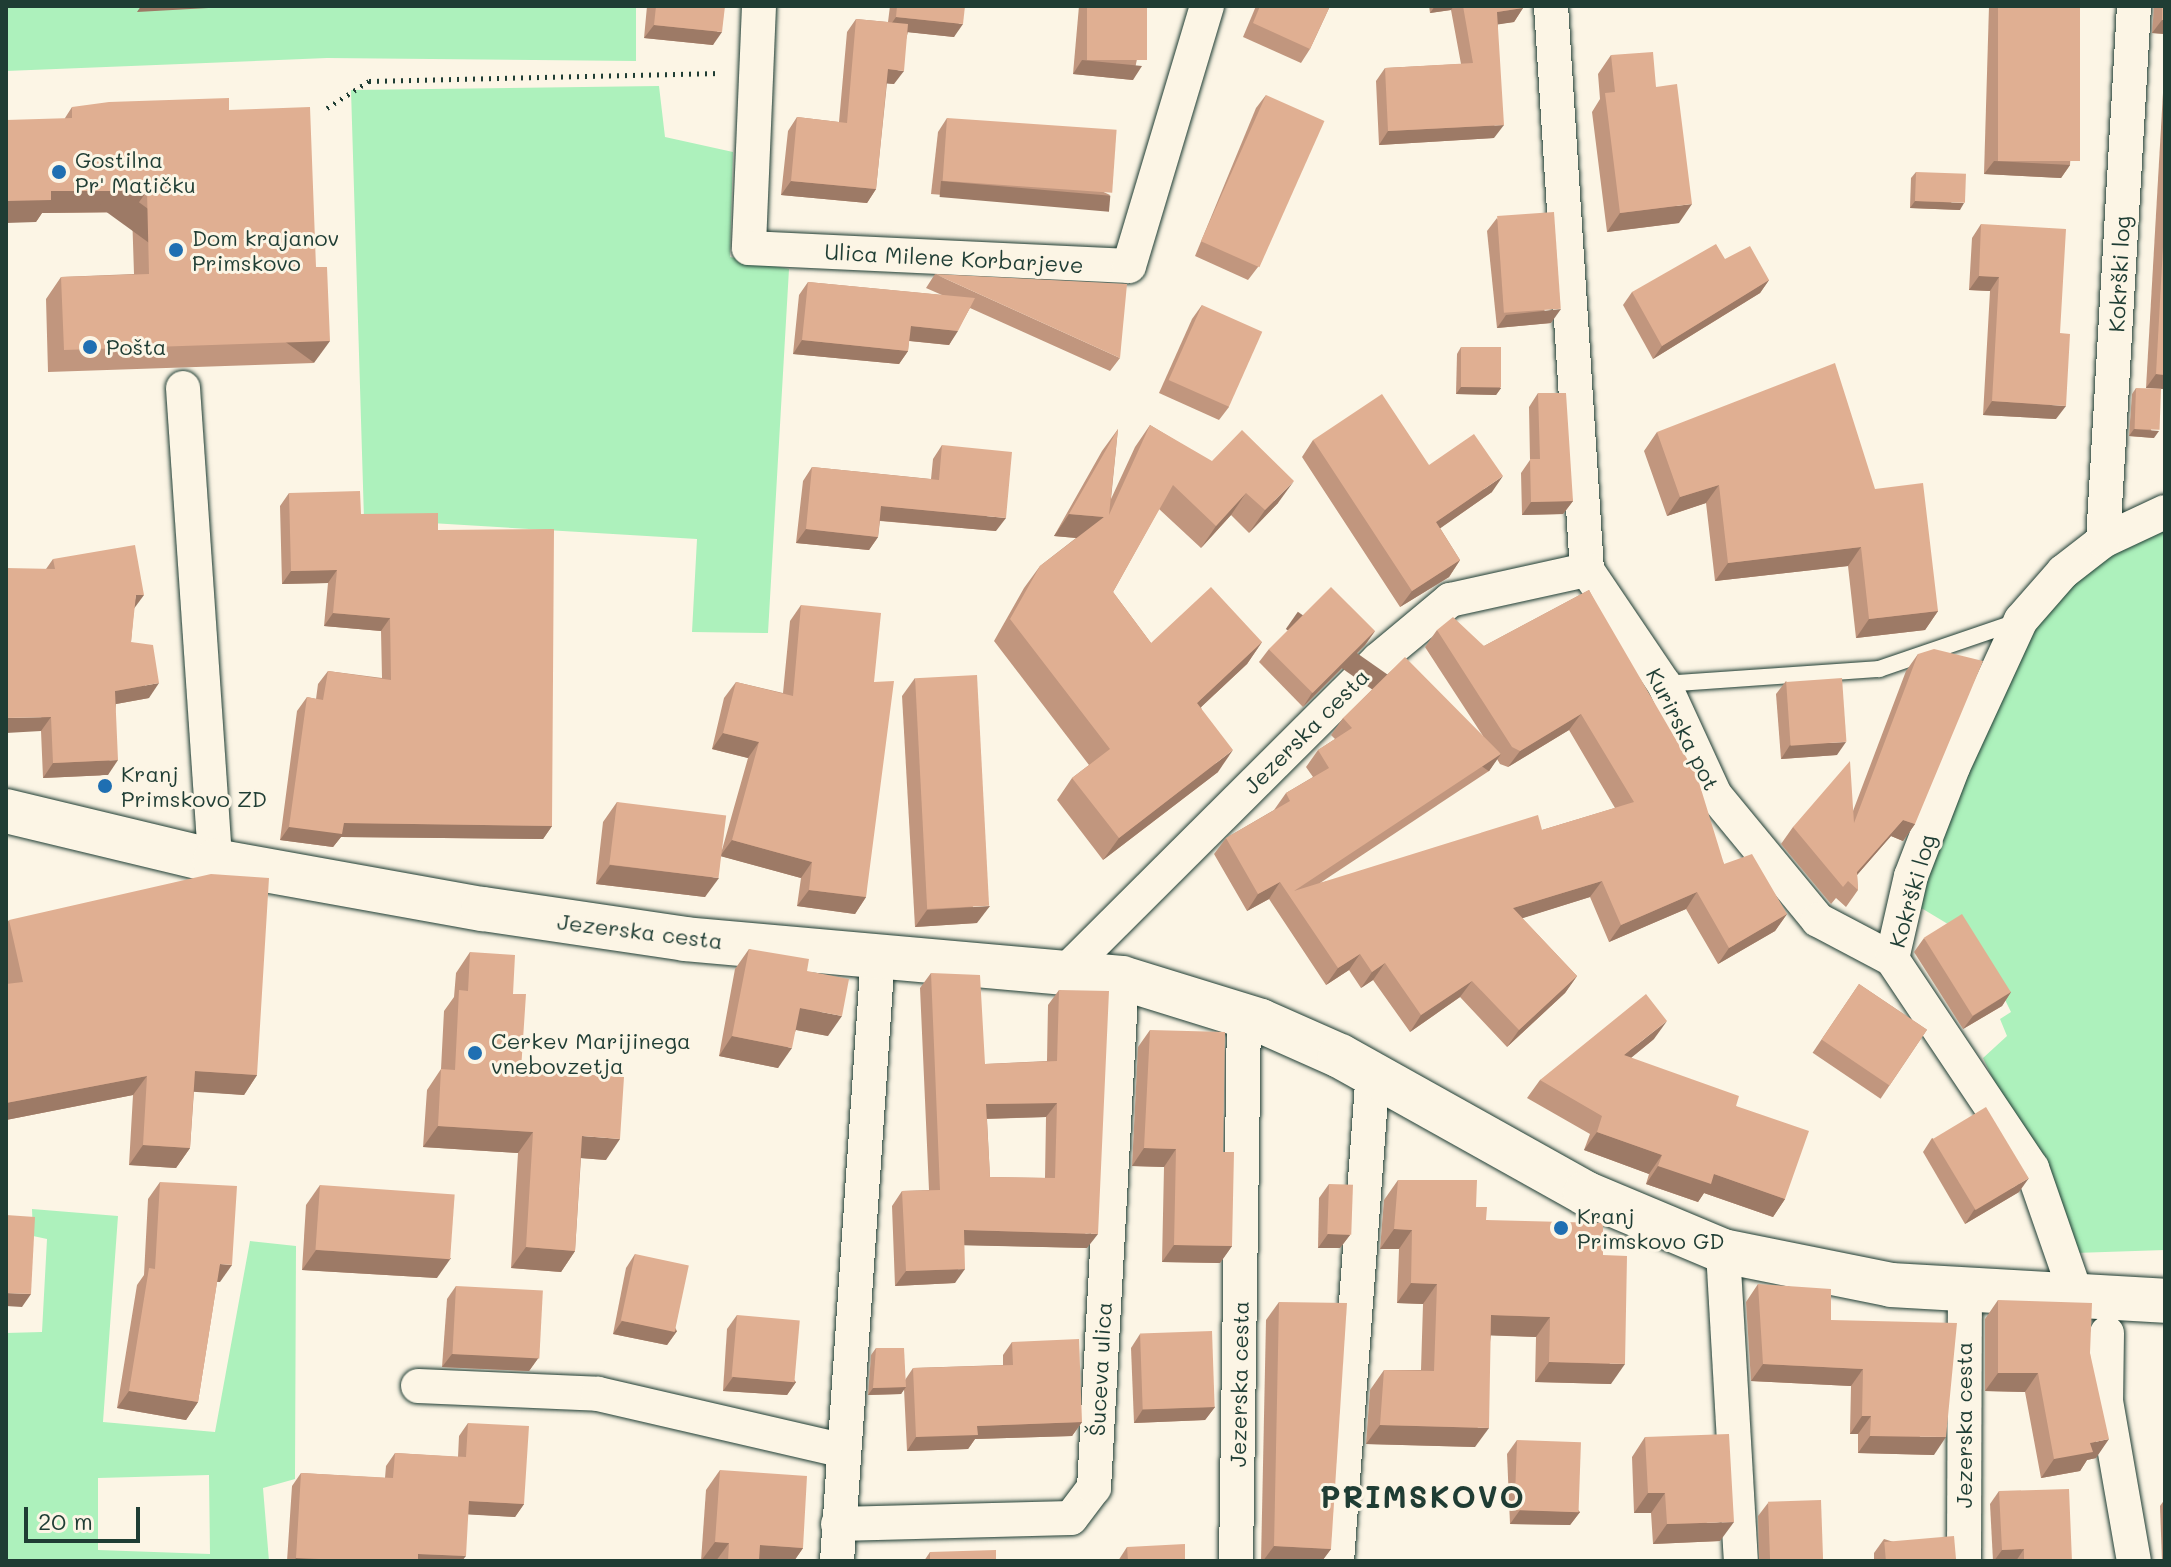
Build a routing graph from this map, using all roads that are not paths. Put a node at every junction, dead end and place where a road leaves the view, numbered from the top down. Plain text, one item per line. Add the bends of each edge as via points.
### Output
1 (759, 6) edge
2 (1207, 6) edge
3 (1551, 6) edge
4 (2134, 6) edge
5 (183, 388) dead end
6 (2165, 512) edge
7 (2103, 541) junction
8 (1587, 570) junction
9 (2021, 620) junction
10 (1664, 684) junction
11 (6, 811) edge
12 (215, 861) junction
13 (878, 955) junction
14 (1892, 959) junction
15 (1069, 968) junction
16 (1122, 978) junction
17 (1244, 1015) junction
18 (1373, 1076) junction
19 (1723, 1251) junction
20 (1965, 1290) junction
21 (2076, 1294) junction
22 (2165, 1301) edge
23 (2107, 1333) dead end
24 (418, 1386) dead end
25 (840, 1450) junction
26 (838, 1524) junction
27 (837, 1561) edge
28 (1236, 1561) edge
29 (1337, 1561) edge
30 (1741, 1561) edge
31 (1964, 1561) edge
32 (2134, 1561) edge

1 - 2 street, Ulica Milene Korbarjeve via 749,248 1129,266
3 - 8 street
4 - 7 street, Kokrški log
5 - 12 street
6 - 7 street, Kokrški log
7 - 9 street, Kokrški log via 2063,572
8 - 10 street, Kurirska pot
8 - 15 street, Jezerska cesta via 1450,600 1378,660
9 - 10 lane via 1879,669
9 - 14 street, Kokrški log via 1922,849
10 - 14 street, Kurirska pot via 1715,795 1818,920
11 - 12 street, Jezerska cesta
12 - 13 street, Jezerska cesta via 672,937
13 - 15 street, Jezerska cesta
13 - 25 street
14 - 21 street, Kurirska pot via 2032,1168
15 - 16 street, Jezerska cesta
16 - 17 street, Jezerska cesta
16 - 26 street, Šuceva ulica via 1094,1488 1071,1518
17 - 18 street, Jezerska cesta
17 - 28 street, Jezerska cesta
18 - 19 street, Jezerska cesta via 1585,1193
18 - 29 street
19 - 20 street, Jezerska cesta via 1891,1285
19 - 30 street
20 - 21 street, Jezerska cesta
20 - 31 street, Jezerska cesta
21 - 22 street, Jezerska cesta
23 - 32 street via 2106,1401
24 - 25 street via 598,1394
25 - 26 street
26 - 27 street

